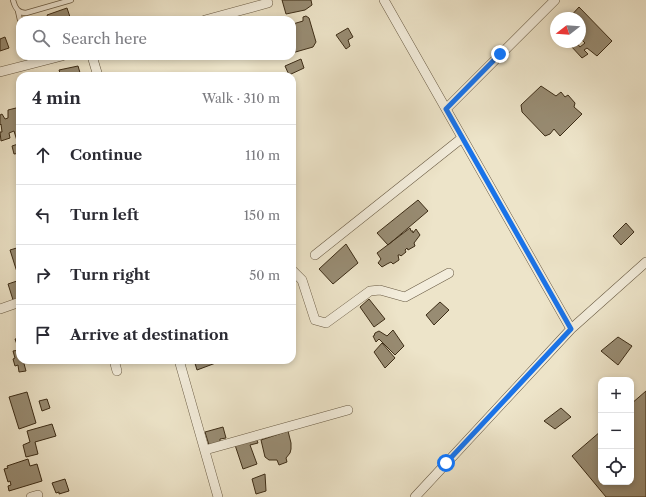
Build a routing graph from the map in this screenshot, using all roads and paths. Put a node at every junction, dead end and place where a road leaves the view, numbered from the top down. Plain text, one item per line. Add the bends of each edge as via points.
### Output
1 (13, 0) edge
2 (71, 0) edge
3 (384, 0) edge
4 (555, 0) edge
5 (268, 2) dead end
6 (18, 11) junction
7 (19, 16) edge
8 (218, 16) edge
9 (30, 60) edge
10 (93, 60) edge
11 (0, 72) edge
12 (97, 72) edge
13 (446, 109) junction
14 (462, 138) junction
15 (315, 255) dead end
16 (646, 262) edge
17 (449, 272) dead end
18 (296, 274) edge
19 (16, 303) edge
20 (0, 309) edge
21 (571, 329) junction
22 (115, 364) edge
23 (180, 364) edge
24 (117, 371) dead end
25 (348, 410) dead end
26 (205, 450) junction
27 (218, 497) edge
28 (415, 497) edge

1 - 6 lane
2 - 6 lane via 26,13
3 - 13 street
4 - 13 street
5 - 8 street
6 - 7 lane
9 - 11 street
10 - 12 street
13 - 14 street
14 - 15 street
14 - 21 street
16 - 21 street
17 - 18 street via 405,297 380,290 370,291 326,323 315,320 302,280
19 - 20 street
21 - 28 street
22 - 24 street
23 - 26 street
25 - 26 street
26 - 27 street

